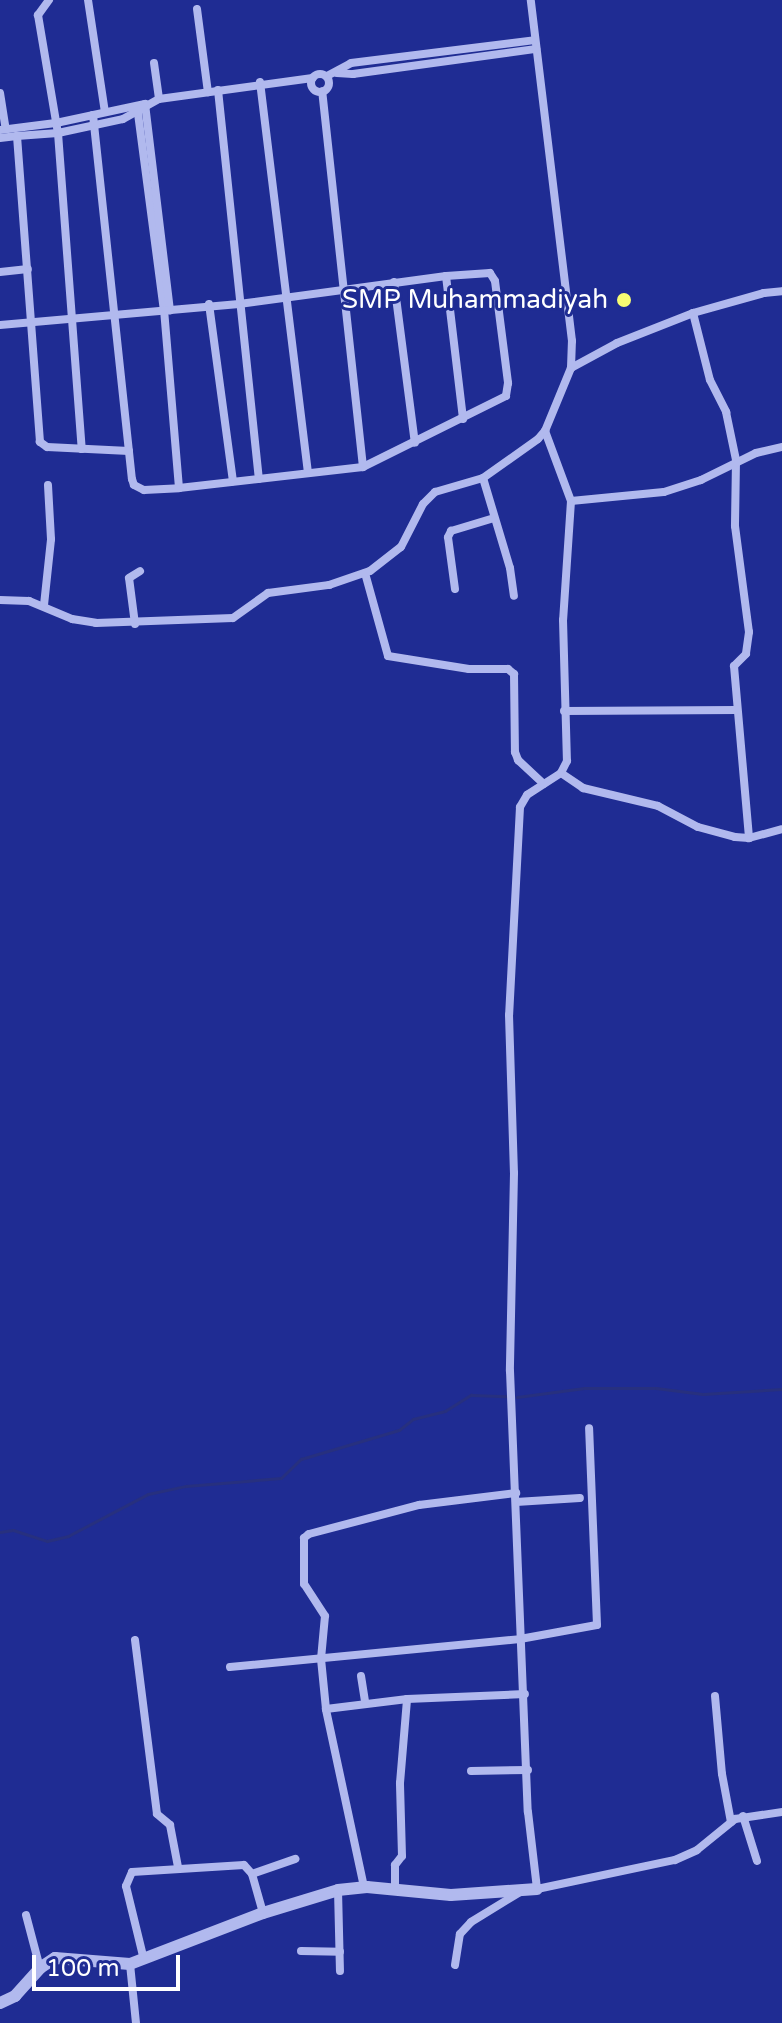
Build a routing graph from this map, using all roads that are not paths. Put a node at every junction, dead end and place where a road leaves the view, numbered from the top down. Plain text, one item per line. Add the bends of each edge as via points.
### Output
1 (49, 0) edge
2 (88, 0) edge
3 (531, 0) edge
4 (197, 9) dead end
5 (536, 45) junction
6 (154, 63) dead end
7 (327, 76) junction
8 (313, 78) junction
9 (260, 82) junction
10 (218, 90) junction
11 (322, 91) junction
12 (208, 92) junction
13 (0, 93) edge
14 (159, 99) junction
15 (145, 104) junction
16 (105, 112) junction
17 (138, 113) junction
18 (93, 115) junction
19 (94, 126) junction
20 (57, 128) junction
21 (3, 130) edge
22 (17, 136) junction
23 (0, 138) edge
24 (28, 269) junction
25 (0, 272) edge
26 (446, 276) junction
27 (394, 282) junction
28 (341, 289) junction
29 (782, 291) edge
30 (288, 297) junction
31 (209, 304) junction
32 (239, 304) junction
33 (167, 310) junction
34 (115, 313) junction
35 (693, 313) junction
36 (72, 320) junction
37 (31, 323) junction
38 (0, 325) edge
39 (571, 368) junction
40 (463, 419) junction
41 (545, 431) junction
42 (415, 443) junction
43 (782, 447) edge
44 (82, 449) junction
45 (129, 451) junction
46 (736, 460) junction
47 (363, 467) junction
48 (308, 472) junction
49 (483, 478) junction
50 (259, 479) junction
51 (233, 481) junction
52 (48, 485) dead end
53 (179, 488) junction
54 (571, 501) junction
55 (494, 518) junction
56 (140, 571) dead end
57 (365, 573) junction
58 (455, 589) dead end
59 (514, 596) dead end
60 (0, 600) edge
61 (44, 605) junction
62 (135, 624) junction
63 (737, 710) junction
64 (564, 711) junction
65 (561, 773) junction
66 (544, 784) junction
67 (782, 829) edge
68 (749, 838) junction
69 (589, 1428) dead end
70 (516, 1498) junction
71 (580, 1498) dead end
72 (520, 1639) junction
73 (135, 1640) dead end
74 (321, 1659) junction
75 (230, 1667) dead end
76 (361, 1676) dead end
77 (525, 1694) junction
78 (715, 1696) dead end
79 (407, 1699) junction
80 (365, 1702) junction
81 (326, 1709) junction
82 (528, 1770) junction
83 (471, 1771) dead end
84 (782, 1812) edge
85 (744, 1819) junction
86 (731, 1822) junction
87 (295, 1859) dead end
88 (757, 1861) dead end
89 (178, 1867) junction
90 (252, 1874) junction
91 (364, 1887) junction
92 (537, 1889) junction
93 (338, 1890) junction
94 (395, 1891) junction
95 (520, 1891) junction
96 (263, 1913) junction
97 (26, 1915) dead end
98 (301, 1951) dead end
99 (340, 1952) junction
100 (144, 1960) junction
101 (130, 1964) junction
102 (455, 1965) dead end
103 (40, 1968) junction
104 (340, 1971) dead end
105 (0, 2003) edge
106 (136, 2023) edge

1 - 20 street via 38,15
2 - 16 street
3 - 5 street
4 - 12 street
5 - 7 street via 351,63
5 - 39 street
6 - 14 street
7 - 8 street
7 - 11 street via 329,84
8 - 9 street
8 - 11 street via 313,88
9 - 10 street
9 - 30 street
10 - 12 street
10 - 32 street
11 - 28 street
12 - 14 street
13 - 21 street
14 - 15 street
15 - 16 street
15 - 17 street
15 - 33 street
16 - 18 street
17 - 19 street
17 - 33 street
18 - 19 street
18 - 20 street
19 - 20 street
19 - 34 street
20 - 21 street
20 - 22 street
20 - 36 street
22 - 23 street
22 - 24 street
24 - 25 street
24 - 37 street
26 - 27 street
26 - 40 street
26 - 40 street via 485,272 493,277 508,383 502,400
27 - 28 street
27 - 42 street
28 - 30 street
28 - 47 street
29 - 35 street
30 - 32 street
30 - 48 street
31 - 32 street
31 - 33 street
31 - 51 street
32 - 50 street
33 - 34 street
33 - 53 street
34 - 36 street
34 - 45 street
35 - 39 street
35 - 46 street
36 - 37 street
36 - 44 street
37 - 38 street
37 - 44 street via 40,442
39 - 41 street
40 - 42 street
41 - 49 street
41 - 54 street
42 - 47 street
43 - 46 street
44 - 45 street
45 - 53 street via 132,479 139,489
46 - 54 street via 701,480 664,492
46 - 63 street via 735,526 749,632 746,654 734,666
47 - 48 street
48 - 50 street
49 - 55 street
49 - 57 street via 435,492 401,547
50 - 51 street
51 - 53 street
52 - 61 street via 51,539
54 - 64 street via 563,620
55 - 58 street via 451,531
55 - 59 street
56 - 62 street via 129,578
57 - 62 street via 329,585 268,593 223,621
57 - 66 street via 388,656 469,669 508,669 514,674 515,752
60 - 61 street
61 - 62 street via 87,622
63 - 64 street
63 - 68 street
64 - 65 street via 567,761
65 - 66 street
65 - 68 street via 587,789 658,806 698,827
66 - 70 street via 524,797 520,807 509,1015
67 - 68 street
69 - 72 street via 599,1623
70 - 71 street
70 - 72 street
70 - 74 street via 451,1499 306,1536 304,1584 326,1623
72 - 74 street
72 - 77 street
73 - 89 street via 157,1814 170,1825
74 - 75 street
74 - 81 street
76 - 80 street
77 - 79 street
77 - 82 street
78 - 86 street
79 - 80 street
79 - 94 street via 400,1783 402,1856 395,1865
80 - 81 street
81 - 91 street
82 - 83 street
82 - 92 street
84 - 85 street
85 - 86 street
85 - 88 street
86 - 92 street via 697,1850 675,1860
87 - 90 street
89 - 90 street via 237,1863
89 - 100 street via 132,1872 126,1880
90 - 96 street
91 - 93 street
91 - 94 street
92 - 95 street
93 - 96 street
93 - 99 street
94 - 95 street
95 - 102 street via 466,1928 459,1937
96 - 100 street
97 - 103 street
98 - 99 street
99 - 104 street
100 - 101 street
101 - 103 street via 63,1957
101 - 106 street
103 - 105 street via 15,1996

